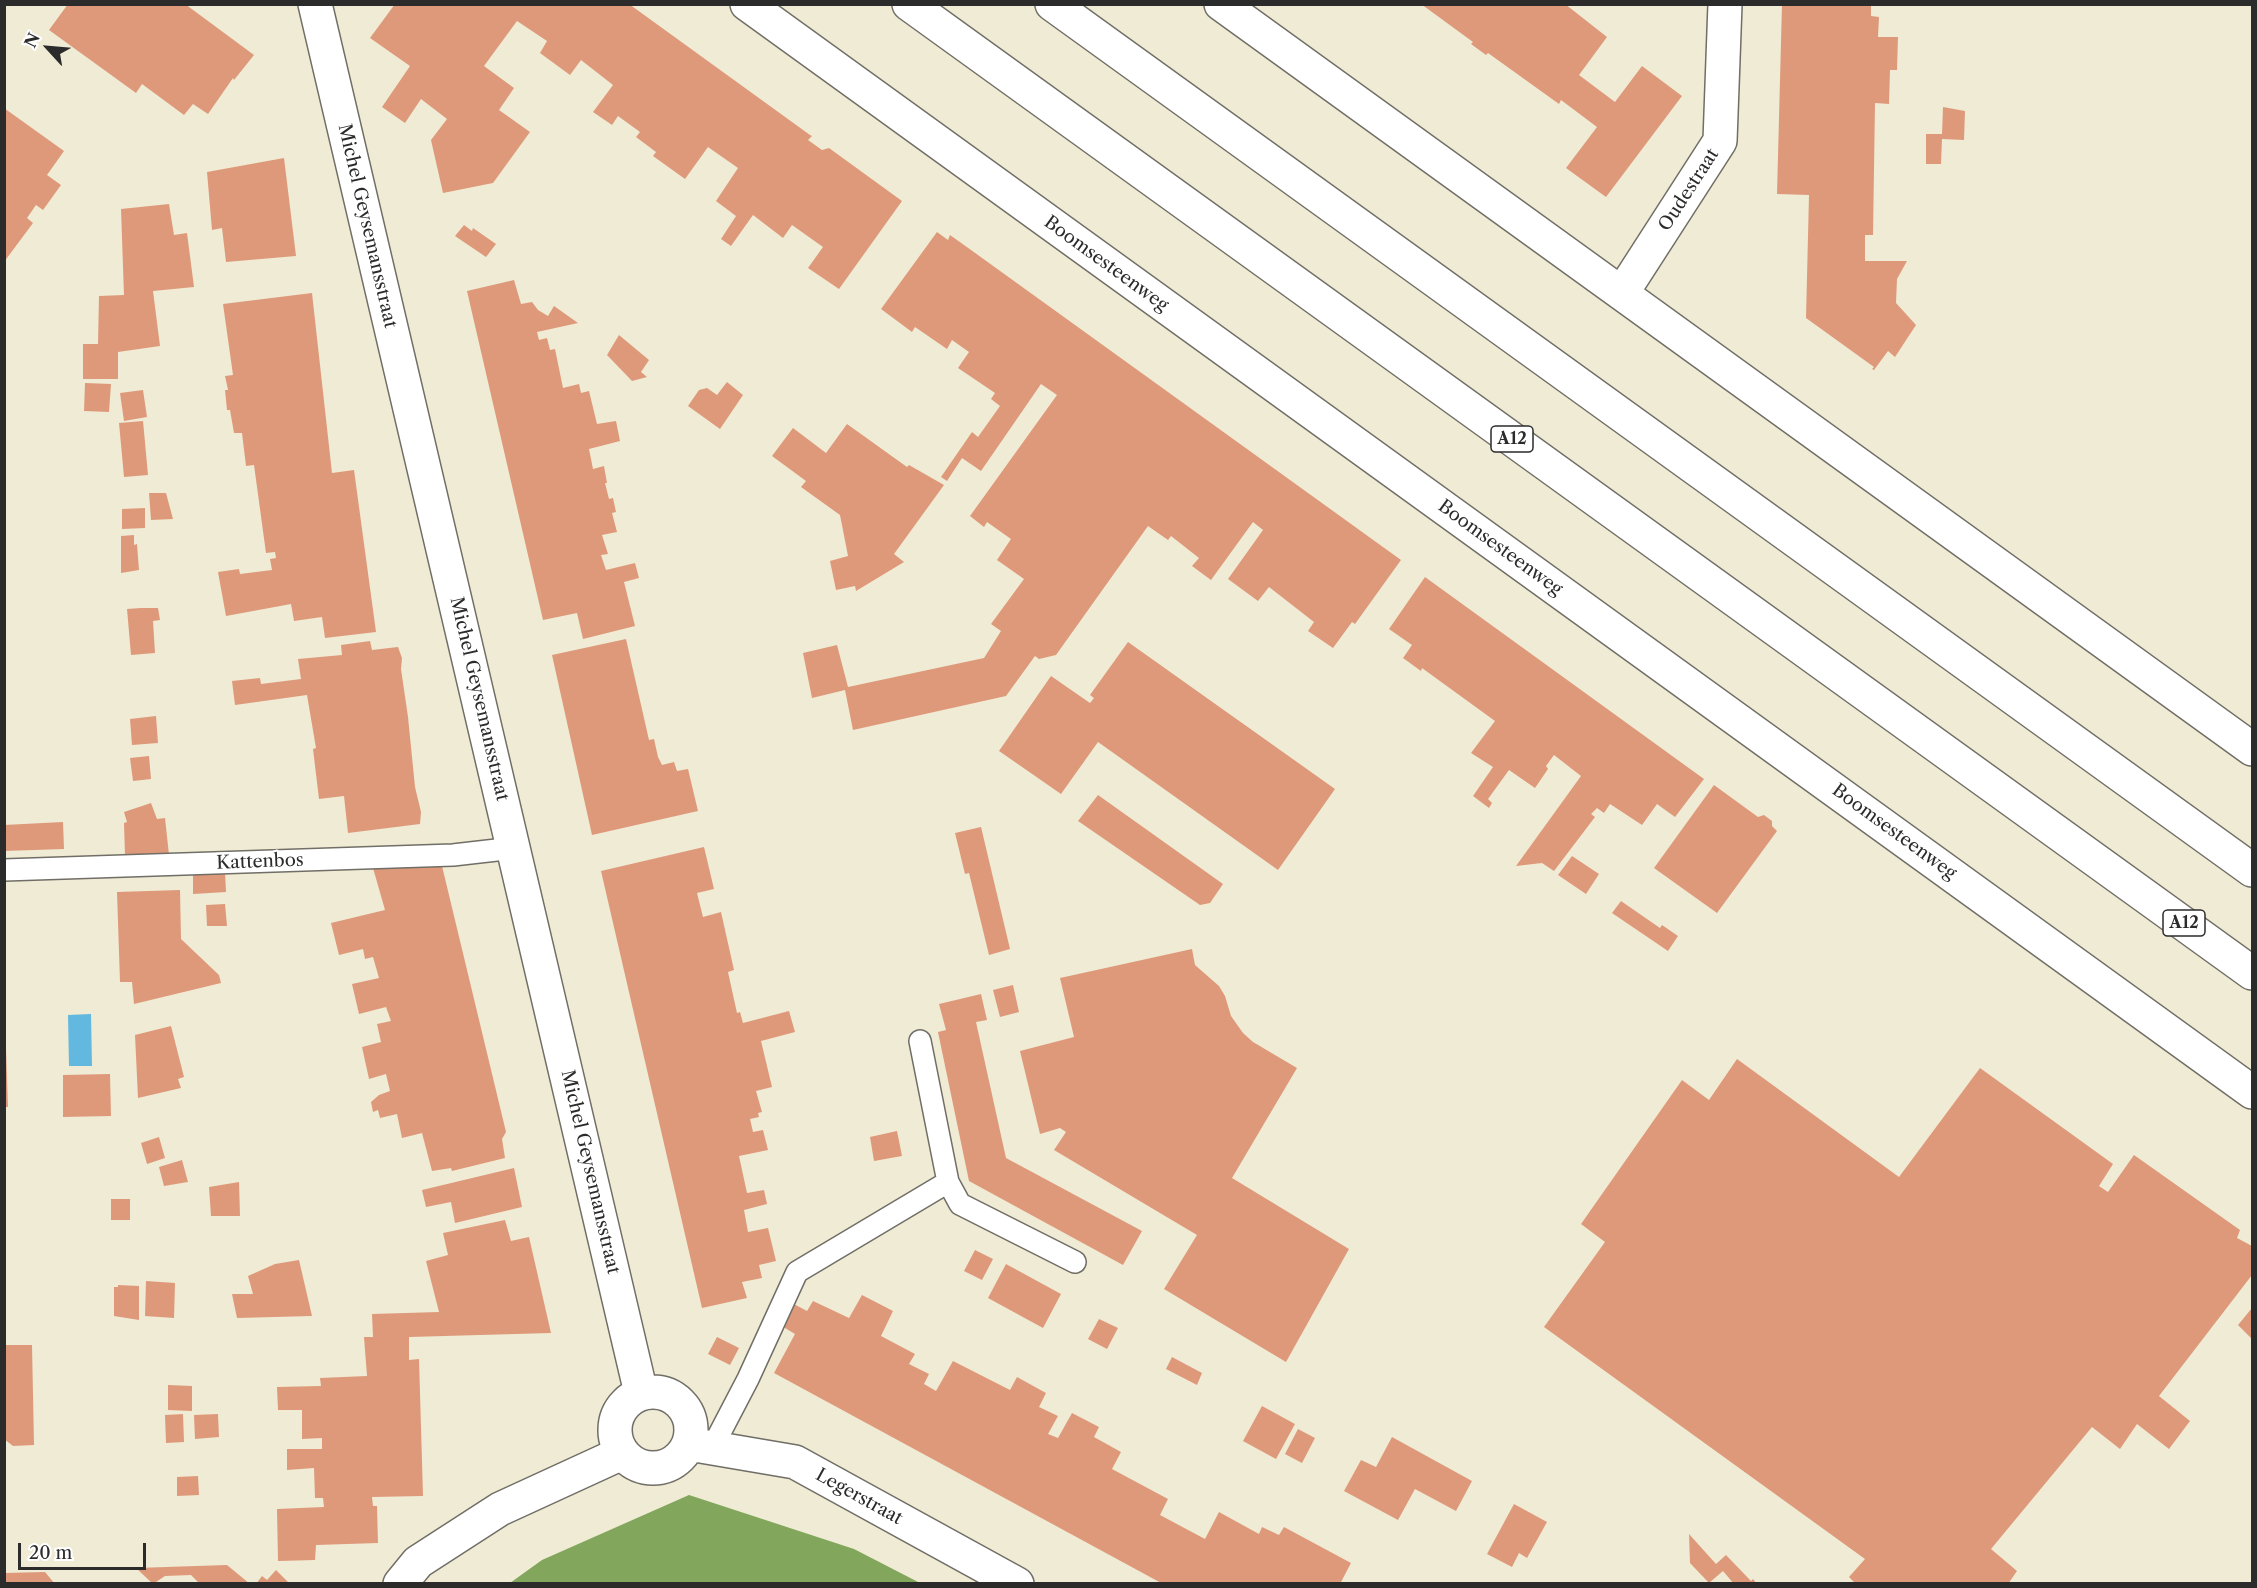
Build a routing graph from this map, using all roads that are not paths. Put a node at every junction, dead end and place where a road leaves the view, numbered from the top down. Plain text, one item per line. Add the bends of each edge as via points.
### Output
1 (315, 4) edge
2 (747, 4) edge
3 (909, 4) edge
4 (1052, 4) edge
5 (1221, 4) edge
6 (1725, 4) edge
7 (1622, 293) junction
8 (2253, 749) edge
9 (514, 848) junction
10 (4, 870) edge
11 (2253, 870) edge
12 (2253, 973) edge
13 (920, 1041) dead end
14 (2253, 1092) edge
15 (948, 1182) junction
16 (1075, 1262) dead end
17 (641, 1394) junction
18 (701, 1446) junction
19 (622, 1453) junction
20 (400, 1584) edge
21 (1017, 1584) edge

1 - 9 main road, Michel Geysemansstraat
2 - 14 main road, Boomsesteenweg
3 - 12 main road, A12
4 - 11 main road
5 - 7 main road
6 - 7 main road, Oudestraat via 1720,141
7 - 8 main road
9 - 10 lane, Kattenbos via 453,855
9 - 17 main road, Michel Geysemansstraat
13 - 15 lane
15 - 16 lane via 960,1204
15 - 18 lane via 797,1272 738,1400
17 - 18 main road via 654,1391 677,1399 686,1408
17 - 19 main road via 630,1399 617,1418 616,1442
18 - 19 main road via 666,1467 634,1463
18 - 21 main road, Legerstraat via 795,1462
19 - 20 main road via 500,1509 418,1562

